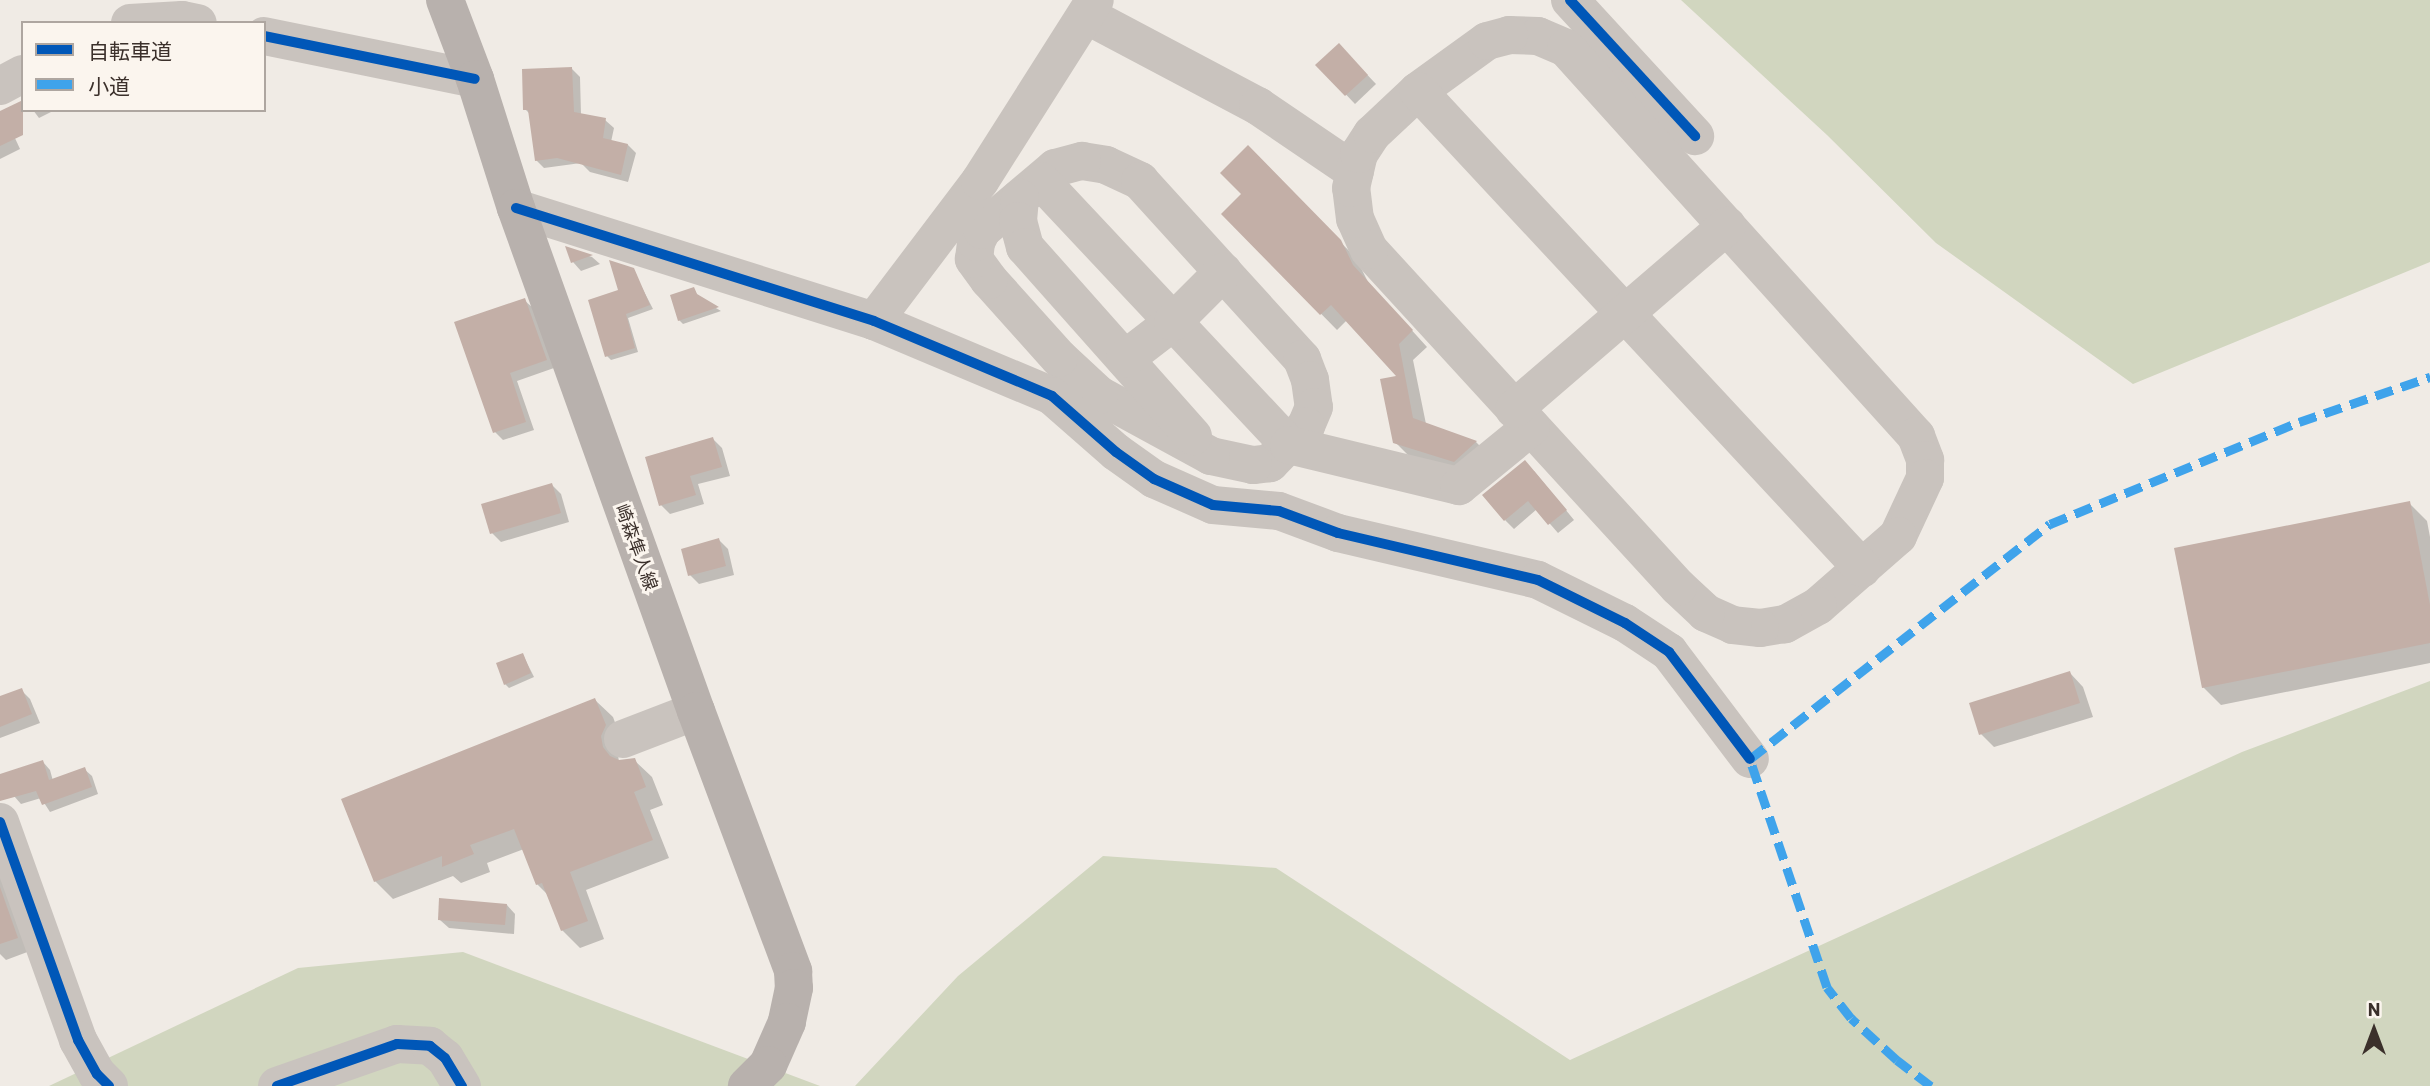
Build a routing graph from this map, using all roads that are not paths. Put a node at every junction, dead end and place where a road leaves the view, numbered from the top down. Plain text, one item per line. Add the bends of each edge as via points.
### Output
1 (445, 0) edge
2 (1570, 0) edge
3 (1090, 7) edge
4 (165, 21) edge
5 (187, 21) edge
6 (266, 36) edge
7 (21, 75) edge
8 (475, 79) junction
9 (0, 86) edge
10 (1418, 91) junction
11 (1695, 136) dead end
12 (1355, 172) junction
13 (1030, 190) junction
14 (516, 208) junction
15 (1727, 226) junction
16 (1223, 272) junction
17 (1625, 314) junction
18 (874, 321) junction
19 (1173, 322) junction
20 (1125, 359) junction
21 (1523, 418) junction
22 (1289, 445) junction
23 (1211, 456) junction
24 (1862, 568) junction
25 (696, 711) junction
26 (623, 739) dead end
27 (1750, 759) dead end
28 (0, 822) edge
29 (109, 1086) edge
30 (277, 1086) edge
31 (462, 1086) edge
32 (747, 1086) edge

1 - 8 main road, 崎森隼人線
2 - 11 street
3 - 12 street via 1258,106
3 - 18 street via 980,181
4 - 5 street
6 - 8 street
7 - 9 street
8 - 14 main road, 崎森隼人線
10 - 12 street via 1372,134 1359,153
10 - 15 street via 1487,41 1509,35 1538,36 1566,48
10 - 17 street
12 - 21 street via 1351,188 1355,219 1369,250
13 - 16 street via 1055,168 1082,162 1106,165 1140,181
13 - 19 street
13 - 20 street via 1018,221 1025,247
13 - 23 street via 982,230 974,259 1059,358 1099,395
14 - 18 street
14 - 25 main road, 崎森隼人線
15 - 17 street
15 - 24 street via 1916,436 1925,460 1925,478 1898,536
16 - 19 street
16 - 22 street via 1302,359 1314,407 1306,426
17 - 21 street
17 - 24 street
18 - 27 street via 1052,396 1154,479 1213,505 1279,511 1338,533 1538,580 1625,623 1669,652
19 - 20 street
19 - 22 street
20 - 23 street
21 - 22 street via 1459,486
21 - 24 street via 1678,587 1706,613 1733,625 1760,628 1785,624 1818,606
22 - 23 street via 1270,463 1253,465
25 - 26 street
25 - 32 main road, 崎森隼人線 via 793,971 788,1023 768,1066
28 - 29 street via 78,1041
30 - 31 street via 397,1044 430,1046 446,1058

